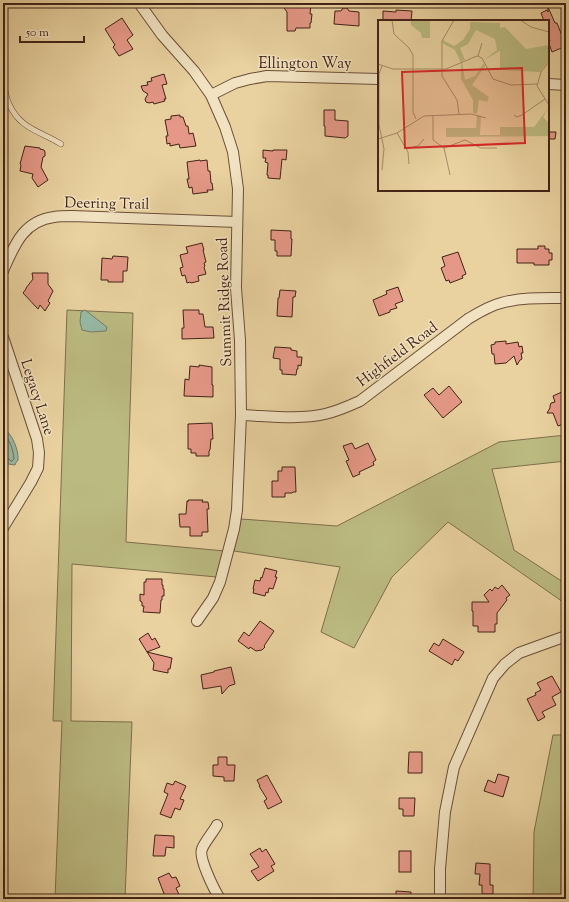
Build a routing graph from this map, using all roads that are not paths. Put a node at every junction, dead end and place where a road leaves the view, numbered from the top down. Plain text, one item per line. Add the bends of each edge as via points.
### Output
1 (139, 3) edge
2 (3, 32) edge
3 (3, 52) edge
4 (378, 79) edge
5 (3, 83) edge
6 (549, 84) edge
7 (566, 85) edge
8 (211, 95) junction
9 (61, 144) dead end
10 (237, 222) junction
11 (3, 271) edge
12 (566, 298) edge
13 (3, 338) edge
14 (241, 415) junction
15 (3, 528) edge
16 (197, 621) dead end
17 (566, 636) edge
18 (217, 825) dead end
19 (220, 899) edge
20 (440, 899) edge

1 - 8 street, Summit Ridge Road
2 - 3 lane
4 - 8 street, Ellington Way via 267,76 236,83
5 - 9 lane via 8,104 19,120 28,128
6 - 7 street
8 - 10 street, Summit Ridge Road via 233,152 238,189
10 - 11 street, Deering Trail via 53,217 37,222 24,232 13,248
10 - 14 street, Summit Ridge Road via 236,288
12 - 14 street, Highfield Road via 526,298 500,303 482,311 360,401 344,409 308,416
13 - 15 street, Legacy Lane via 37,439 39,453 38,468
14 - 16 street, Summit Ridge Road via 234,529 220,582 213,598
17 - 20 street via 519,653 493,678 454,767 445,812
18 - 19 street via 201,850 201,855

